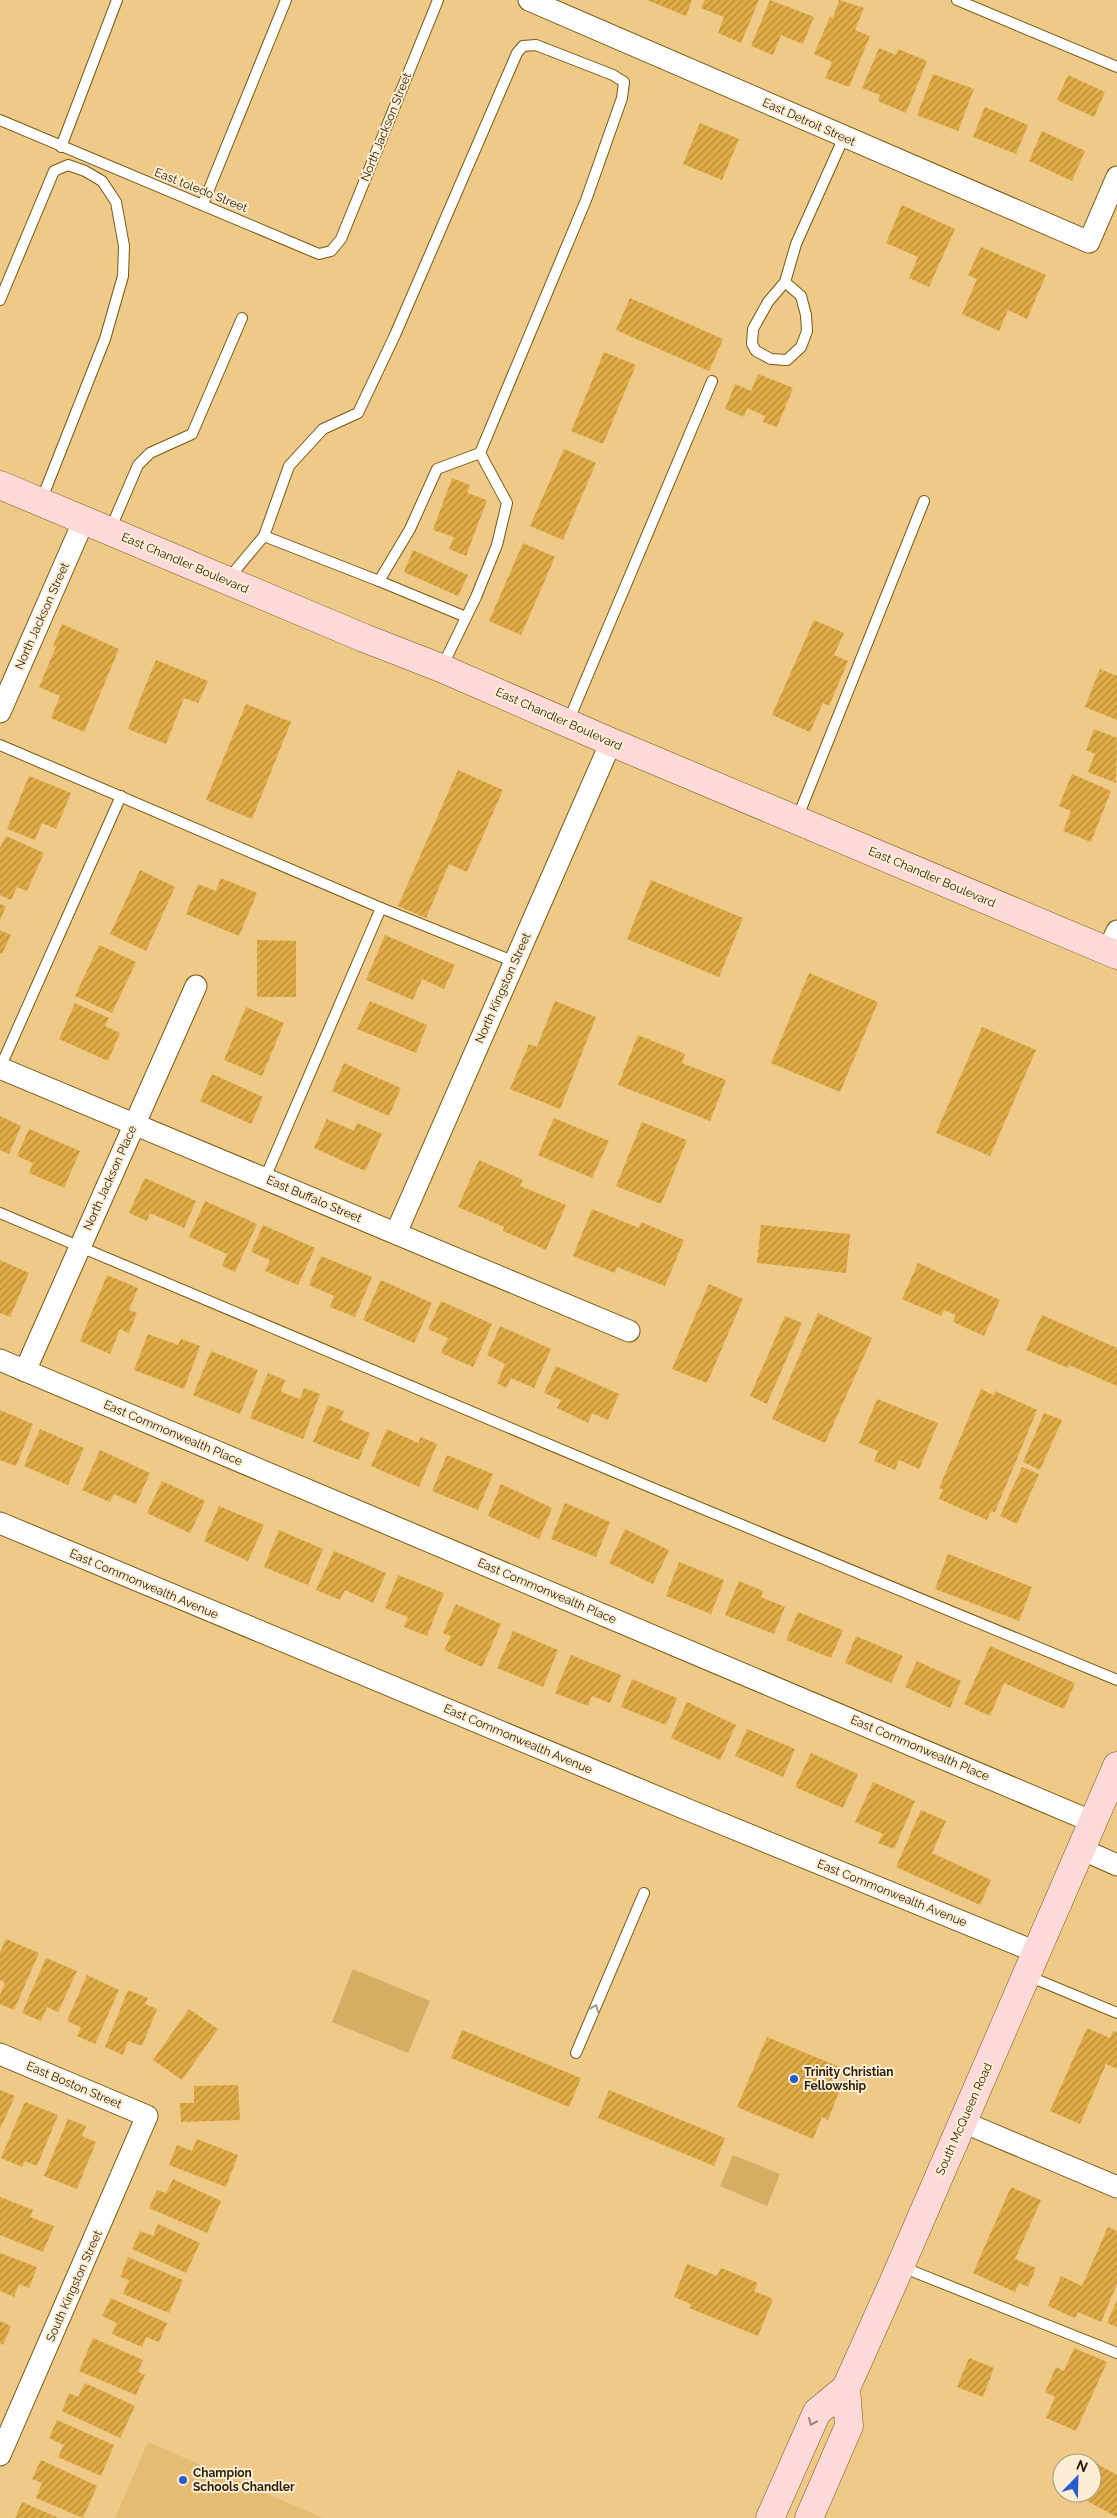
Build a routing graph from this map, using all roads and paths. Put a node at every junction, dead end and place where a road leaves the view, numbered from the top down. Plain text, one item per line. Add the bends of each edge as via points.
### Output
1 (117, 0) edge
2 (286, 0) edge
3 (438, 0) edge
4 (530, 0) edge
5 (958, 0) edge
6 (1117, 67) edge
7 (0, 120) edge
8 (844, 137) junction
9 (61, 147) junction
10 (1117, 177) edge
11 (203, 204) junction
12 (331, 251) joint
13 (785, 282) junction
14 (0, 300) edge
15 (242, 318) dead end
16 (712, 382) dead end
17 (480, 452) junction
18 (0, 485) edge
19 (924, 501) dead end
20 (41, 502) junction
21 (84, 520) junction
22 (110, 531) junction
23 (264, 536) junction
24 (227, 580) junction
25 (379, 581) junction
26 (466, 617) junction
27 (441, 668) junction
28 (0, 712) edge
29 (568, 723) junction
30 (611, 742) junction
31 (0, 745) edge
32 (121, 796) junction
33 (797, 820) junction
34 (381, 908) junction
35 (1114, 946) edge
36 (515, 962) junction
37 (196, 986) dead end
38 (0, 1068) edge
39 (134, 1124) junction
40 (264, 1178) junction
41 (0, 1213) edge
42 (396, 1233) junction
43 (80, 1247) junction
44 (629, 1331) dead end
45 (0, 1360) edge
46 (25, 1370) junction
47 (0, 1523) edge
48 (1117, 1680) edge
49 (1117, 1766) edge
50 (1093, 1822) junction
51 (1081, 1849) junction
52 (1117, 1865) edge
53 (644, 1893) dead end
54 (1031, 1964) junction
55 (1117, 2012) edge
56 (576, 2053) dead end
57 (0, 2054) edge
58 (148, 2116) joint
59 (963, 2122) junction
60 (1117, 2187) edge
61 (900, 2266) junction
62 (1117, 2353) edge
63 (846, 2388) junction
64 (0, 2455) edge
65 (770, 2518) edge
66 (809, 2518) edge

1 - 9 lane
2 - 11 lane
3 - 12 lane, North Jackson Street via 341,239
4 - 8 street, East Detroit Street
5 - 6 lane
7 - 9 lane, East toledo Street
8 - 10 street, East Detroit Street via 1089,242
8 - 13 lane via 796,244
9 - 11 lane, East toledo Street
11 - 12 lane, East toledo Street via 319,254
13 - 13 lane via 768,302 753,329 752,344 756,352 771,359 787,360 801,347 807,331 801,296
14 - 20 lane via 54,171 68,165 102,181 116,202 124,246 123,276 106,339
15 - 22 lane via 192,434 150,453 138,465
16 - 29 lane
17 - 23 lane via 586,200 622,98 624,82 536,45 523,46 517,53 358,413 323,429 289,466
17 - 25 lane via 437,469 410,528
17 - 26 lane via 507,503 497,545
18 - 20 main road, East Chandler Boulevard
19 - 33 lane
20 - 21 main road, East Chandler Boulevard
21 - 22 main road, East Chandler Boulevard
21 - 28 street, North Jackson Street
22 - 24 main road, East Chandler Boulevard
23 - 24 lane
23 - 25 lane
24 - 27 main road, East Chandler Boulevard
25 - 26 lane
26 - 27 lane
27 - 29 main road, East Chandler Boulevard
29 - 30 main road, East Chandler Boulevard
30 - 33 main road, East Chandler Boulevard
30 - 36 street, North Kingston Street
31 - 32 lane
32 - 34 lane
32 - 38 lane
33 - 35 main road, East Chandler Boulevard
34 - 36 lane
34 - 40 lane
36 - 42 street, North Kingston Street
37 - 39 street, North Jackson Place
38 - 39 street, East Buffalo Street
39 - 40 street, East Buffalo Street
39 - 43 street, North Jackson Place
40 - 42 street, East Buffalo Street
41 - 43 lane
42 - 44 street, East Buffalo Street
43 - 46 street, North Jackson Place
43 - 48 lane
45 - 46 street, East Commonwealth Place
46 - 50 street, East Commonwealth Place
47 - 54 street, East Commonwealth Avenue via 705,1817
49 - 50 main road, South McQueen Road
50 - 51 main road, South McQueen Road
51 - 52 street
51 - 54 main road, South McQueen Road
56 -> 53 lane
54 - 55 lane
54 - 59 main road, South McQueen Road
57 - 58 street, East Boston Street
58 - 64 street, South Kingston Street
59 - 60 street
59 - 61 main road, South McQueen Road
61 - 62 lane
61 - 63 main road, South McQueen Road
63 -> 65 main road, South McQueen Road via 816,2412
63 - 66 main road, South McQueen Road via 849,2426

